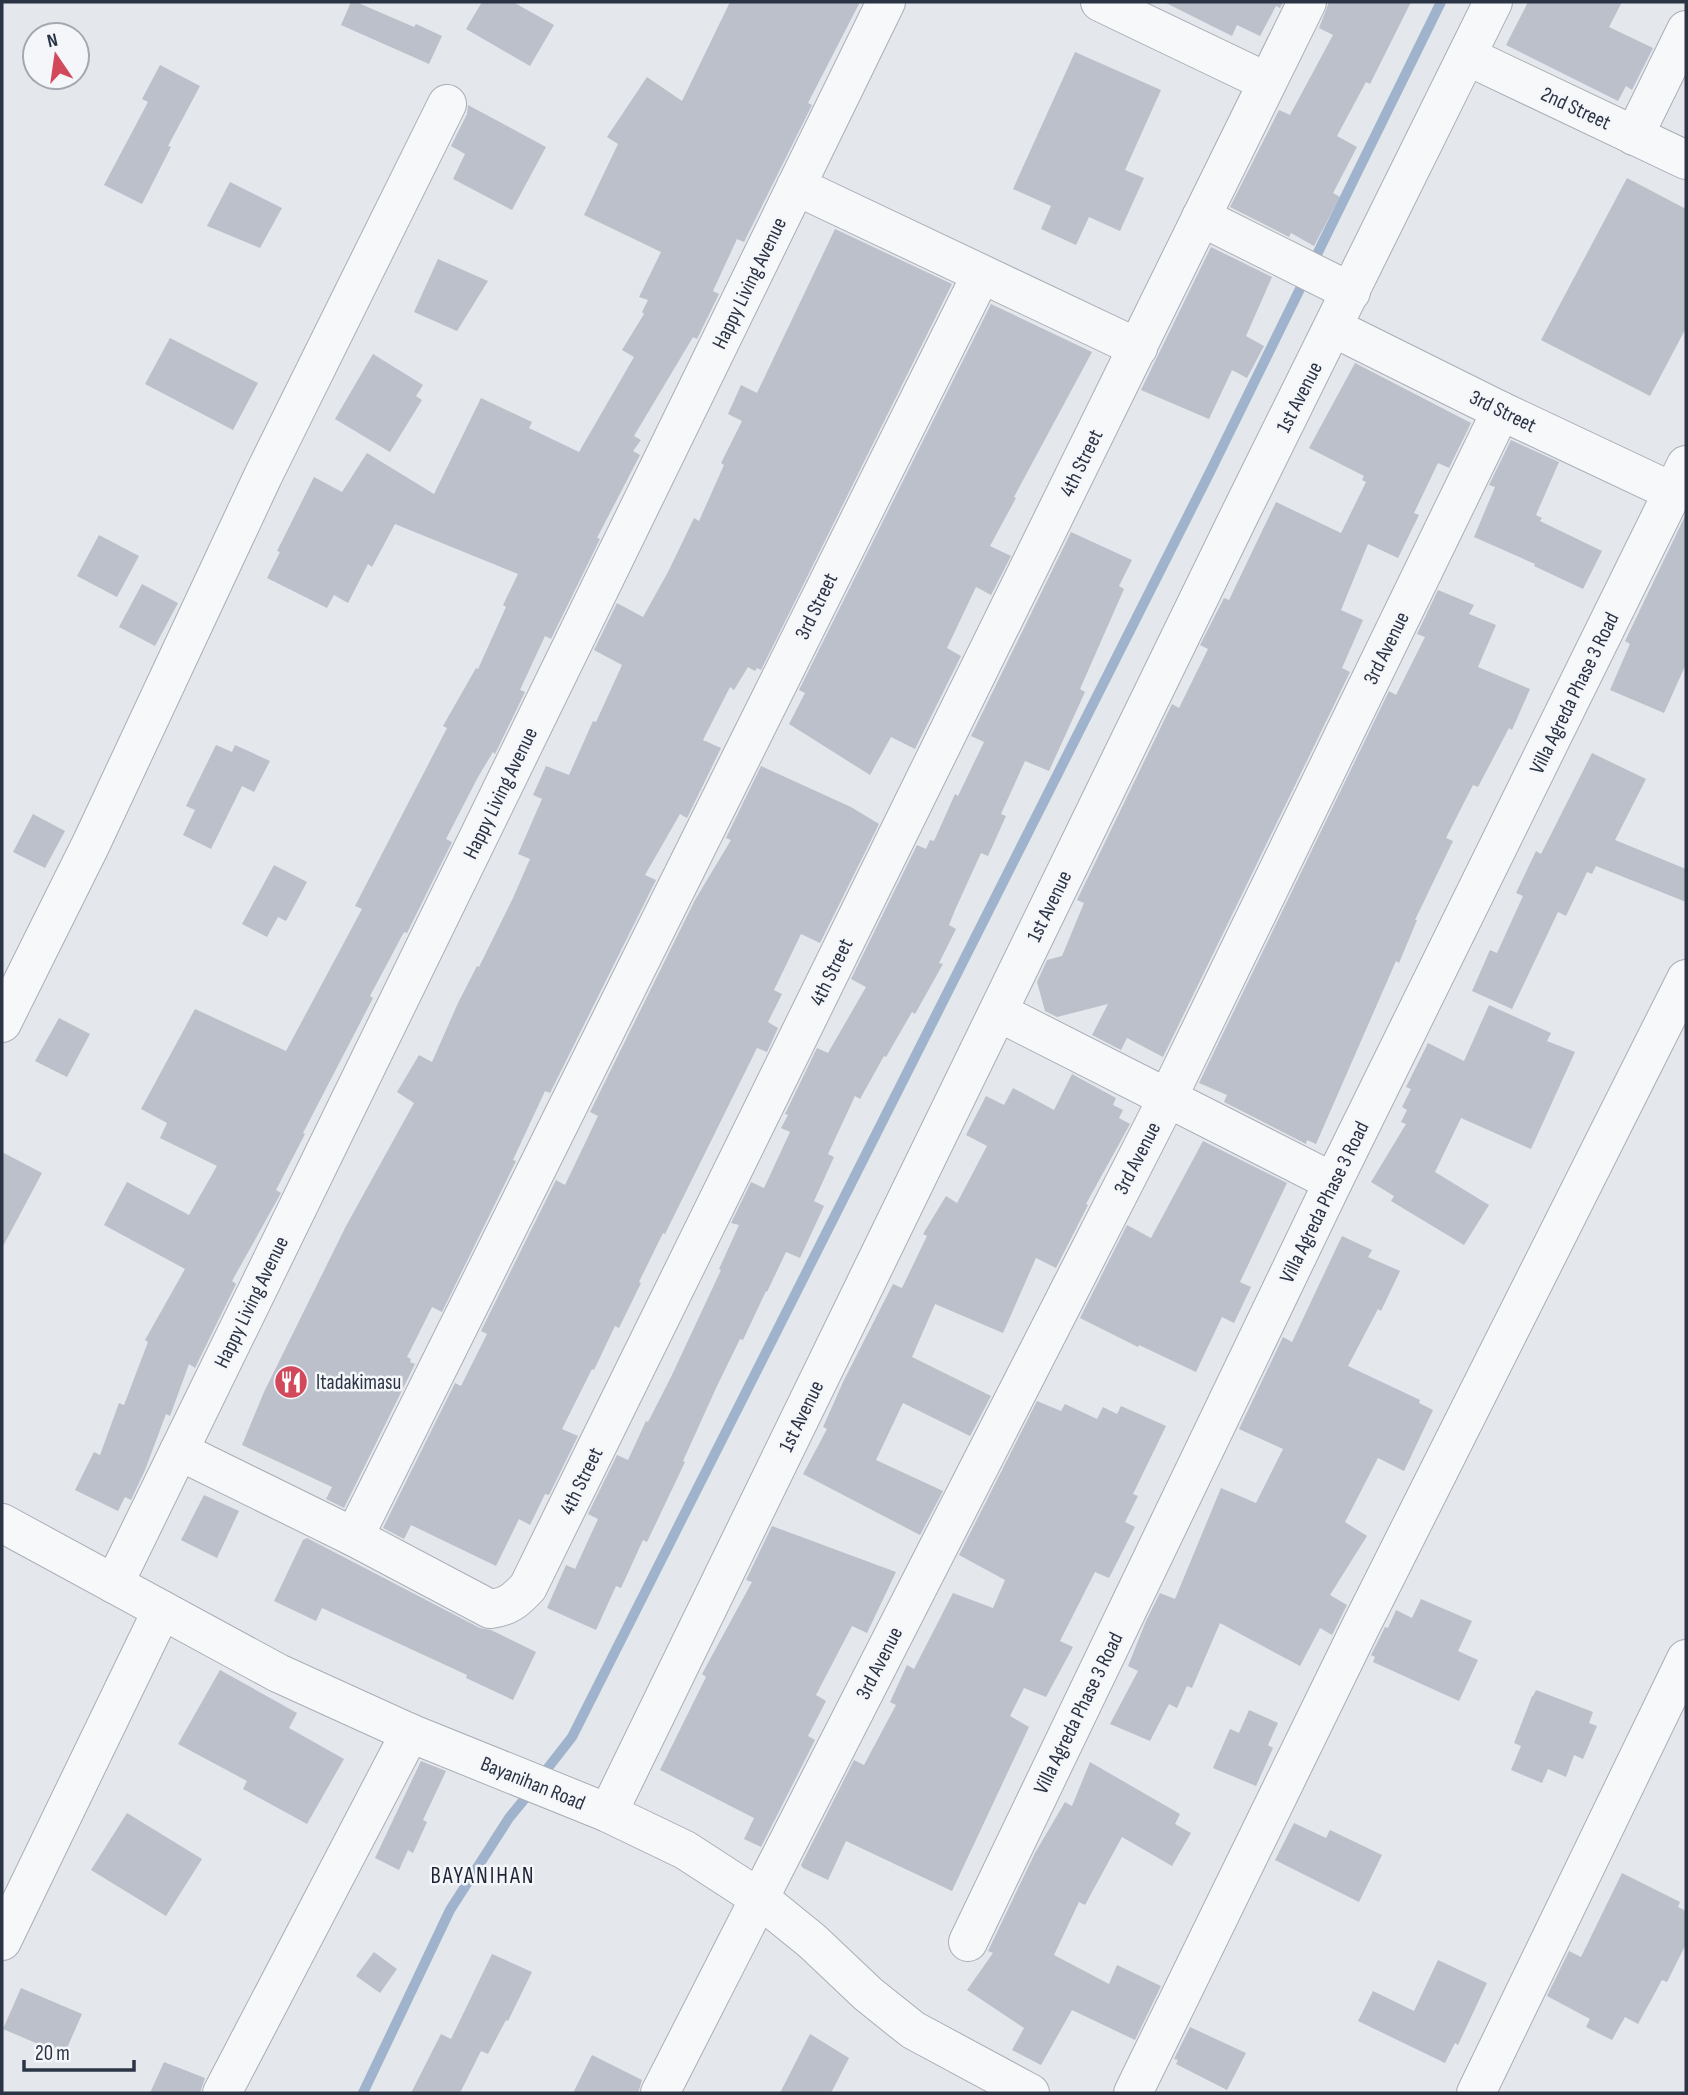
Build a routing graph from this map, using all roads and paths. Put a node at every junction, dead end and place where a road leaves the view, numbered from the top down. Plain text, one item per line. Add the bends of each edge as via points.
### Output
1 (886, 2) edge
2 (1103, 2) edge
3 (1307, 2) edge
4 (1493, 2) edge
5 (1686, 30) edge
6 (1466, 57) junction
7 (1267, 82) junction
8 (447, 104) dead end
9 (1634, 135) junction
10 (1686, 160) edge
11 (796, 186) junction
12 (1201, 217) junction
13 (981, 275) junction
14 (1321, 278) junction
15 (1334, 328) junction
16 (1138, 348) junction
17 (1501, 411) junction
18 (1680, 478) edge
19 (1686, 979) edge
20 (998, 1012) junction
21 (2, 1023) edge
22 (1168, 1097) junction
23 (1332, 1182) junction
24 (179, 1451) junction
25 (2, 1523) edge
26 (354, 1537) junction
27 (114, 1584) junction
28 (162, 1610) junction
29 (1686, 1659) edge
30 (410, 1733) junction
31 (608, 1813) junction
32 (758, 1898) junction
33 (2, 1941) edge
34 (968, 1942) dead end
35 (222, 2093) edge
36 (660, 2093) edge
37 (1030, 2093) edge
38 (1133, 2093) edge
39 (1476, 2093) edge

1 - 11 street, Happy Living Avenue
2 - 7 street
3 - 7 street, 4th Street
4 - 6 street, 1st Avenue
5 - 9 street
6 - 9 street, 2nd Street
6 - 14 street, 1st Avenue
7 - 12 street, 4th Street
8 - 21 street
9 - 10 street, 2nd Street
11 - 13 street
11 - 24 street, Happy Living Avenue
12 - 14 street
12 - 16 street, 4th Street
13 - 16 street
13 - 26 street, 3rd Street
14 - 15 street, 1st Avenue
15 - 17 street, 3rd Street
15 - 20 street, 1st Avenue
16 - 26 street, 4th Street via 528,1587 506,1607 490,1609
17 - 18 street, 3rd Street
17 - 22 street, 3rd Avenue
18 - 23 street, Villa Agreda Phase 3 Road
19 - 38 street
20 - 22 street
20 - 31 street, 1st Avenue
22 - 23 street
22 - 32 street, 3rd Avenue
23 - 34 street, Villa Agreda Phase 3 Road
24 - 26 street, 4th Street
24 - 27 street, Happy Living Avenue
25 - 27 street, Bayanihan Road
27 - 28 street, Bayanihan Road
28 - 30 street, Bayanihan Road via 278,1673
28 - 33 street
29 - 39 street
30 - 31 street, Bayanihan Road
30 - 35 street
31 - 32 street, Bayanihan Road via 685,1850
32 - 36 street, 3rd Avenue
32 - 37 street, Bayanihan Road via 913,2030

